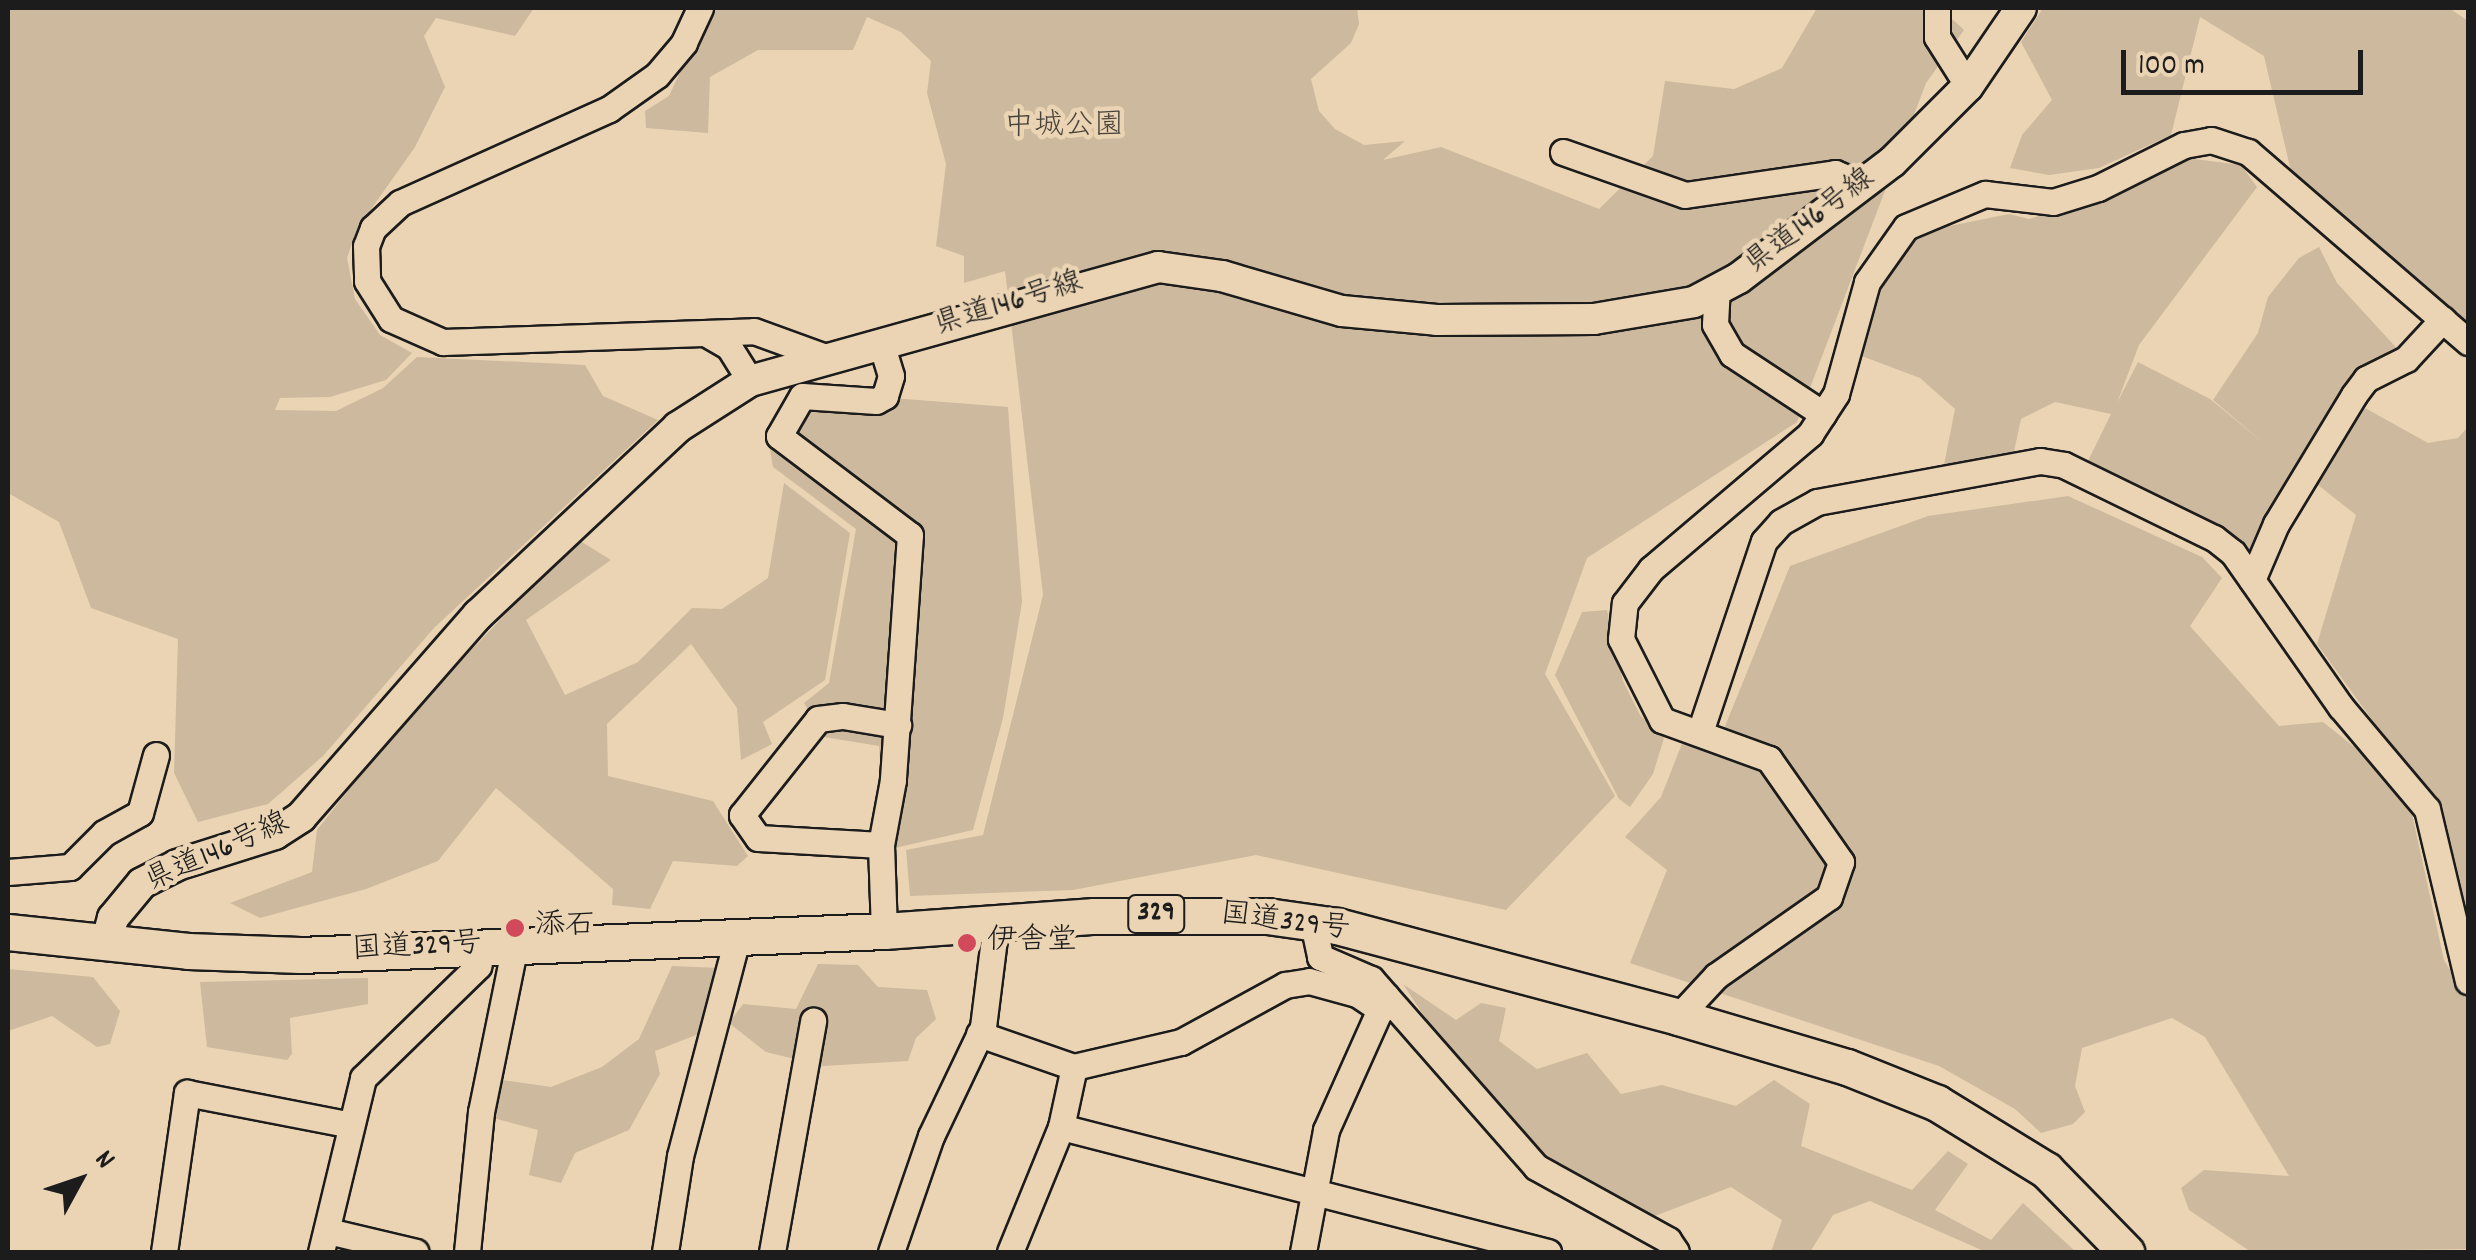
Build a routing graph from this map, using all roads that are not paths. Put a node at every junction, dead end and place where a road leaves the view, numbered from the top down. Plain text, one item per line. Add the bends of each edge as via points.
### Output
1 (700, 8) edge
2 (1936, 8) edge
3 (2022, 8) edge
4 (1968, 86) junction
5 (1564, 152) dead end
6 (1862, 184) junction
7 (1717, 291) junction
8 (2443, 319) junction
9 (701, 330) junction
10 (2468, 342) edge
11 (881, 343) junction
12 (828, 358) junction
13 (750, 381) junction
14 (1823, 414) junction
15 (2252, 580) junction
16 (898, 725) junction
17 (1700, 732) junction
18 (156, 755) dead end
19 (880, 845) junction
20 (8, 872) edge
21 (996, 923) junction
22 (1313, 923) junction
23 (8, 932) edge
24 (884, 932) junction
25 (738, 935) junction
26 (106, 944) junction
27 (499, 945) junction
28 (2468, 981) edge
29 (1384, 1003) junction
30 (1678, 1017) junction
31 (813, 1020) dead end
32 (979, 1034) junction
33 (1074, 1067) junction
34 (352, 1125) junction
35 (1061, 1127) junction
36 (1314, 1194) junction
37 (325, 1242) edge
38 (164, 1252) edge
39 (416, 1252) edge
40 (466, 1252) edge
41 (665, 1252) edge
42 (772, 1252) edge
43 (891, 1252) edge
44 (1010, 1252) edge
45 (1303, 1252) edge
46 (1538, 1252) edge
47 (1676, 1252) edge
48 (2126, 1252) edge

1 - 9 street via 684,43 657,75 609,109 400,203 373,228 365,264 376,302 391,320 443,342
2 - 4 street via 1937,37
3 - 4 main road, 県道146号線
4 - 6 main road, 県道146号線
5 - 6 street via 1685,195 1835,173
6 - 7 main road, 県道146号線
7 - 11 main road, 県道146号線 via 1644,314 1436,320 1342,311 1222,276 1158,267
7 - 14 street via 1715,324 1732,354
8 - 10 street
8 - 14 street via 2248,152 2211,140 2184,145 2054,202 1985,194 1906,227 1867,282 1836,394
8 - 15 street via 2406,359 2366,379 2354,395 2276,524
9 - 12 street via 754,331
9 - 13 street via 730,347
11 - 12 main road, 県道146号線
11 - 16 street via 892,376 885,396 802,396 779,436 910,535
12 - 13 main road, 県道146号線
13 - 26 main road, 県道146号線 via 678,427 478,615 301,817 275,834 177,864 142,883 112,918
14 - 17 street via 1810,434 1651,569 1625,604 1620,640 1649,706 1662,720
15 - 17 street via 2214,538 2064,465 2040,461 1817,502 1764,540
15 - 28 street via 2341,707 2426,809
16 - 19 street
16 - 19 street via 818,719 742,815 758,838
17 - 30 street via 1769,759 1841,862 1829,897 1716,976
18 - 20 street via 140,814 104,834 70,867
19 - 24 street
21 - 22 highway, 国道329号 / 329 via 1170,914
21 - 24 highway, 国道329号 / 329
21 - 32 street via 996,960
22 - 29 street via 1320,957 1370,979
22 - 30 highway, 国道329号 / 329
23 - 26 highway, 国道329号 / 329
24 - 25 highway, 国道329号 / 329
25 - 27 highway, 国道329号 / 329
25 - 41 street via 680,1156
26 - 27 highway, 国道329号 / 329 via 300,955
27 - 34 street via 363,1078
27 - 40 street
29 - 33 street via 1309,981 1285,985 1180,1042
29 - 36 street via 1326,1130
29 - 47 street via 1536,1167 1668,1240
30 - 48 highway, 国道329号 / 329 via 1846,1067 1937,1103 2046,1170
31 - 42 street
32 - 33 street
32 - 43 street via 931,1136
33 - 35 street
34 - 37 street
34 - 38 street via 187,1094
35 - 36 street
35 - 44 street
36 - 45 street
36 - 46 street via 1456,1224
37 - 39 street

